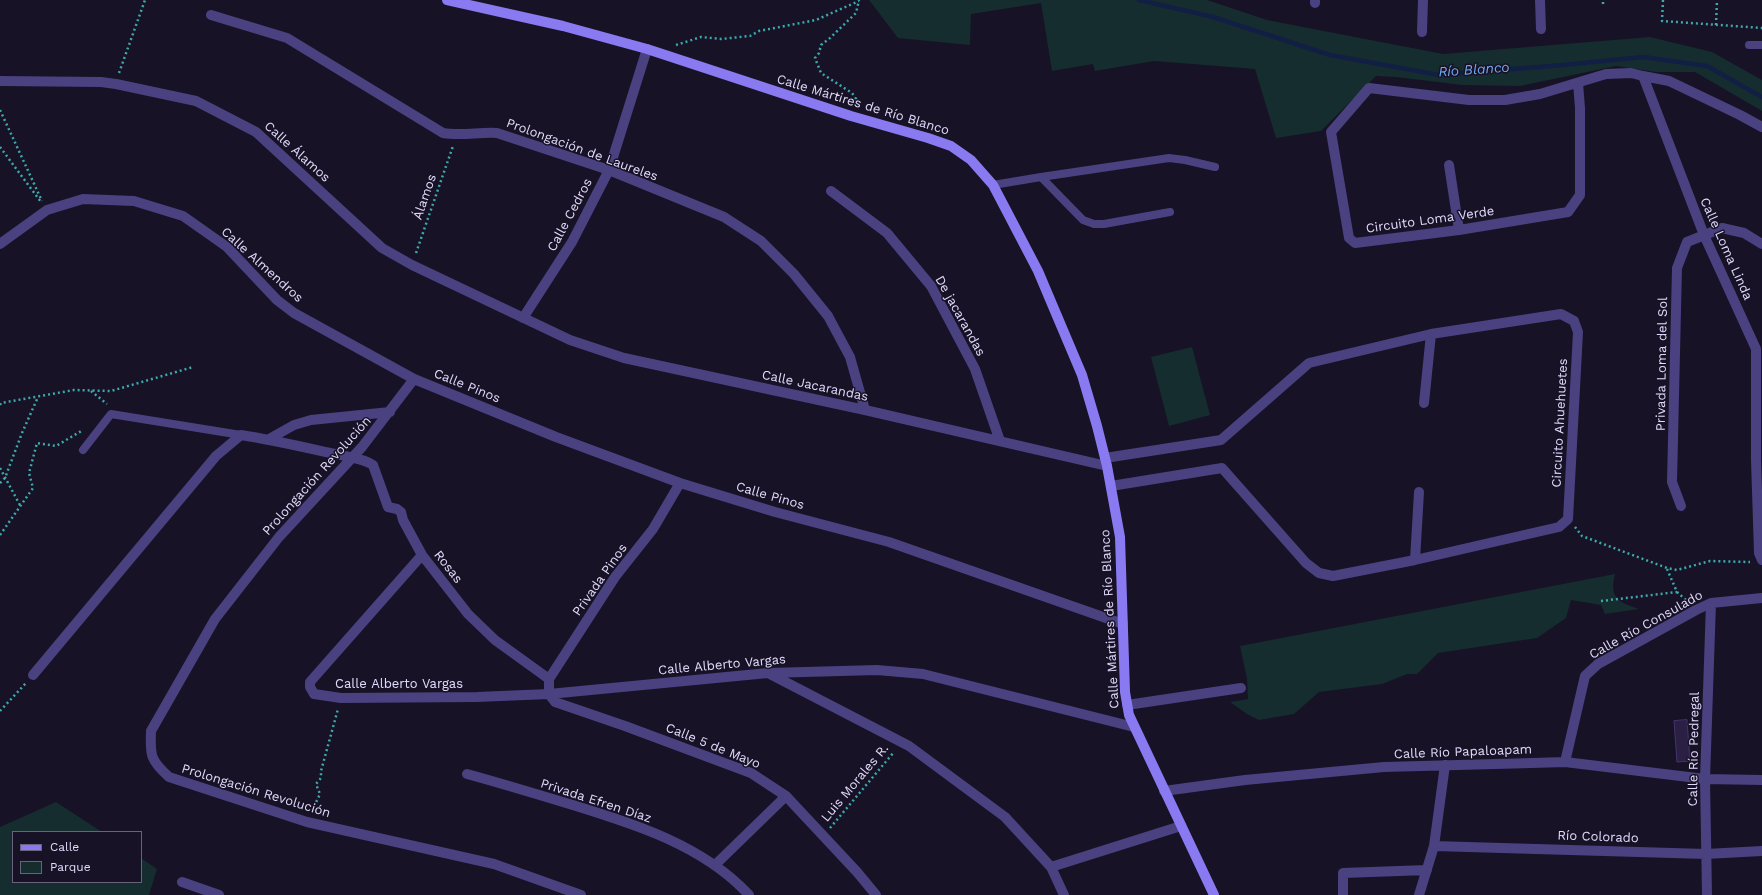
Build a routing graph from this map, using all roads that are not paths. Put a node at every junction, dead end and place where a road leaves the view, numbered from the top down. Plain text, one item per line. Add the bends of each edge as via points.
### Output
1 (447, 0) edge
2 (1423, 0) edge
3 (1540, 0) edge
4 (211, 15) dead end
5 (1541, 29) dead end
6 (1422, 32) dead end
7 (1749, 44) dead end
8 (1762, 45) edge
9 (647, 50) junction
10 (1643, 76) junction
11 (0, 81) edge
12 (1578, 83) junction
13 (1762, 127) edge
14 (1449, 165) dead end
15 (1216, 167) dead end
16 (608, 170) junction
17 (1041, 177) junction
18 (994, 185) junction
19 (832, 191) dead end
20 (1170, 212) dead end
21 (1459, 230) junction
22 (1704, 235) junction
23 (0, 244) edge
24 (1762, 244) edge
25 (523, 318) junction
26 (1431, 334) junction
27 (414, 379) junction
28 (1424, 403) dead end
29 (865, 410) junction
30 (390, 412) junction
31 (241, 435) junction
32 (269, 439) junction
33 (1000, 441) junction
34 (83, 450) dead end
35 (353, 458) junction
36 (1759, 459) edge
37 (1106, 462) junction
38 (680, 483) junction
39 (1111, 486) junction
40 (1419, 492) dead end
41 (1681, 506) dead end
42 (422, 555) junction
43 (1759, 558) edge
44 (1415, 560) junction
45 (1762, 598) edge
46 (1711, 603) junction
47 (1123, 624) junction
48 (768, 673) junction
49 (33, 675) road end
50 (549, 679) junction
51 (1241, 688) dead end
52 (549, 694) junction
53 (1127, 705) junction
54 (1134, 727) junction
55 (1564, 762) junction
56 (1445, 765) junction
57 (467, 774) dead end
58 (1705, 779) junction
59 (1762, 780) edge
60 (1164, 791) junction
61 (786, 796) junction
62 (1181, 826) junction
63 (1434, 846) junction
64 (1762, 851) edge
65 (1706, 854) junction
66 (715, 865) junction
67 (1051, 868) junction
68 (1427, 870) junction
69 (182, 882) dead end
70 (219, 895) edge
71 (581, 895) edge
72 (749, 895) edge
73 (876, 895) edge
74 (1064, 895) edge
75 (1214, 895) edge
76 (1343, 895) edge
77 (1419, 895) edge
78 (1707, 895) edge

1 - 9 main road, Calle Mártires de Río Blanco via 563,26
2 - 6 street
3 - 5 street
4 - 16 street, Prolongación de Laureles via 287,38 443,133 456,136 497,133
7 - 8 lane
9 - 16 street, Calle Cedros
9 - 18 main road, Calle Mártires de Río Blanco via 951,146 971,160
10 - 12 street via 1631,73 1606,74
10 - 13 street via 1669,81
10 - 22 street, Calle Loma Linda
11 - 25 street, Calle Álamos via 101,82 196,101 256,132 382,248
12 - 21 street, Circuito Loma Verde via 1580,195 1568,212
12 - 21 street, Circuito Loma Verde via 1540,94 1505,100 1468,100 1369,88 1331,132 1349,238 1355,243
14 - 21 street
15 - 17 lane via 1169,158
16 - 25 street, Calle Cedros via 572,242
16 - 29 street, Prolongación de Laureles via 724,217 761,241 794,274 828,316 850,357
17 - 18 lane
17 - 20 lane via 1090,224 1104,224
18 - 37 main road, Calle Mártires de Río Blanco via 1038,271 1082,375
19 - 33 street, De jacarandas via 888,233 931,286 975,369
22 - 24 street, Privada Loma del Sol via 1722,228 1744,233
22 - 36 street, Calle Loma Linda via 1756,349
22 - 41 street, Privada Loma del Sol via 1687,242 1677,268 1672,482
23 - 27 street, Calle Almendros via 47,210 83,199 134,201 183,216 227,247 277,300 294,313
25 - 29 street, Calle Jacarandas via 570,340 624,358
26 - 28 street
26 - 37 street, Circuito Ahuehuetes via 1309,363 1222,440
26 - 44 street, Circuito Ahuehuetes via 1561,314 1574,321 1578,332 1568,519 1559,527
27 - 30 street, Prolongación Revolución
27 - 38 street, Calle Pinos via 556,437
29 - 33 street, Calle Jacarandas
30 - 32 street via 311,420 294,425
30 - 35 street, Prolongación Revolución
31 - 32 street
31 - 34 lane via 111,414
31 - 49 street via 216,456
32 - 35 street
33 - 37 street, Calle Jacarandas
35 - 42 street, Rosas via 369,462 375,468 388,507 401,512
35 - 71 street, Prolongación Revolución via 279,537 215,619 151,731 150,748 155,765 169,777 307,822 494,864
36 - 43 street, Calle Loma Linda
37 - 39 main road, Calle Mártires de Río Blanco
38 - 47 street, Calle Pinos via 775,512 889,542
38 - 50 street, Privada Pinos via 652,529 615,577
39 - 44 street via 1222,468 1306,563 1319,572 1333,576
39 - 47 main road, Calle Mártires de Río Blanco via 1121,548
40 - 44 street
42 - 50 street, Rosas via 468,614 495,640
42 - 52 street, Calle Alberto Vargas via 310,682 314,694 341,698
45 - 46 street, Calle Río Consulado
46 - 55 street, Calle Río Consulado via 1598,664 1585,676
46 - 58 street, Calle Río Pedregal
47 - 53 main road, Calle Mártires de Río Blanco
48 - 52 street, Calle Alberto Vargas
48 - 54 street, Calle Alberto Vargas via 877,670 923,674
48 - 67 street via 902,743 1005,817
50 - 52 street
51 - 53 street
52 - 61 street, Calle 5 de Mayo via 555,702 751,773
53 - 54 main road, Calle Mártires de Río Blanco
54 - 60 main road, Calle Mártires de Río Blanco
55 - 56 street, Calle Río Papaloapam
55 - 58 street, Calle Río Papaloapam
56 - 60 street, Calle Río Papaloapam via 1384,767 1245,780
56 - 63 street
57 - 66 street, Privada Efren Díaz via 629,822 676,843
58 - 59 street, Calle Río Papaloapam
58 - 65 street, Calle Río Pedregal
60 - 62 main road, Calle Mártires de Río Blanco
61 - 66 street
61 - 73 street, Calle 5 de Mayo
62 - 67 street
62 - 75 main road, Calle Mártires de Río Blanco
63 - 65 street, Río Colorado
63 - 68 street
64 - 65 street, Río Colorado
65 - 78 street, Calle Río Pedregal
66 - 72 street, Privada Efren Díaz
67 - 74 street
68 - 76 street via 1343,873
68 - 77 street
69 - 70 street

